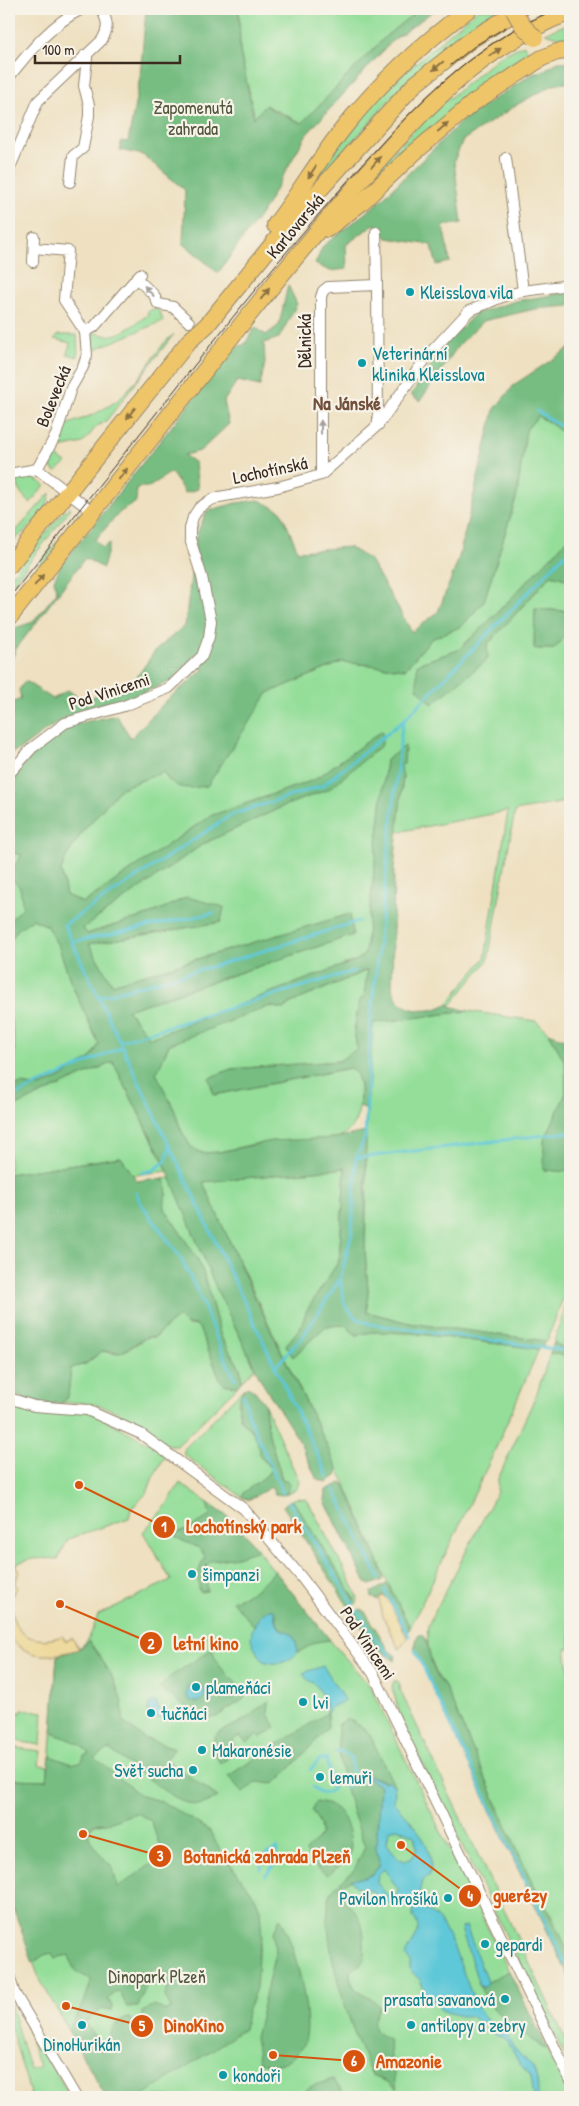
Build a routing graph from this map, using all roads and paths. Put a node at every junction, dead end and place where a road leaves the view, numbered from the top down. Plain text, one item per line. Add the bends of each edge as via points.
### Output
1 (82, 9) edge
2 (101, 9) edge
3 (469, 9) edge
4 (513, 9) edge
5 (521, 9) edge
6 (570, 12) edge
7 (569, 52) edge
8 (85, 55) junction
9 (9, 77) edge
10 (506, 158) dead end
11 (9, 170) edge
12 (70, 182) dead end
13 (376, 232) dead end
14 (34, 237) dead end
15 (304, 245) junction
16 (34, 248) junction
17 (33, 262) dead end
18 (377, 285) junction
19 (570, 285) edge
20 (523, 291) junction
21 (190, 322) dead end
22 (85, 332) junction
23 (189, 340) junction
24 (378, 425) junction
25 (38, 469) junction
26 (9, 474) edge
27 (321, 476) junction
28 (67, 493) junction
29 (93, 512) junction
30 (193, 517) joint
31 (9, 566) edge
32 (9, 618) edge
33 (9, 774) edge
34 (9, 1398) edge
35 (9, 1975) edge
36 (570, 2078) edge
37 (76, 2097) edge

1 - 9 street via 48,31
2 - 8 street via 107,20 106,33
3 -> 23 main road via 411,55 346,125 293,202 200,316
4 - 7 main road, bridge via 535,38
5 -> 23 main road, Karlovarská via 472,39 414,85 288,225 206,325
15 -> 6 main road, Karlovarská via 400,135 458,79 486,57 536,27
15 -> 7 main road via 361,203 473,103 542,58 557,52
8 - 11 street via 38,101
8 - 12 street via 84,86 90,105 89,116 83,148 73,156
10 - 20 street
13 - 18 street
14 - 16 street
29 -> 15 main road, Karlovarská
16 - 17 street
16 - 22 street via 68,251 64,300
18 - 24 street
27 -> 18 street, Dělnická via 321,297 328,287
19 - 20 street, Lochotínská
20 - 24 street, Lochotínská via 469,311 429,354
21 -> 22 street via 173,307 158,304 138,276 94,327
22 - 25 street, Bolevecká via 85,361 71,388 56,435
23 -> 28 main road, Karlovarská
24 - 27 street, Lochotínská
25 - 26 street
25 - 28 street
27 - 30 street, Lochotínská via 219,497 209,501
28 - 29 street
28 - 31 main road, Karlovarská
32 -> 29 main road, Karlovarská
30 - 33 street, Pod Vinicemi via 190,539 211,620 207,647 202,656 169,688 124,706 65,723 32,748
34 - 36 street, Pod Vinicemi via 34,1406 87,1410 141,1434 244,1509 302,1578 373,1673
35 - 37 street via 14,1992

